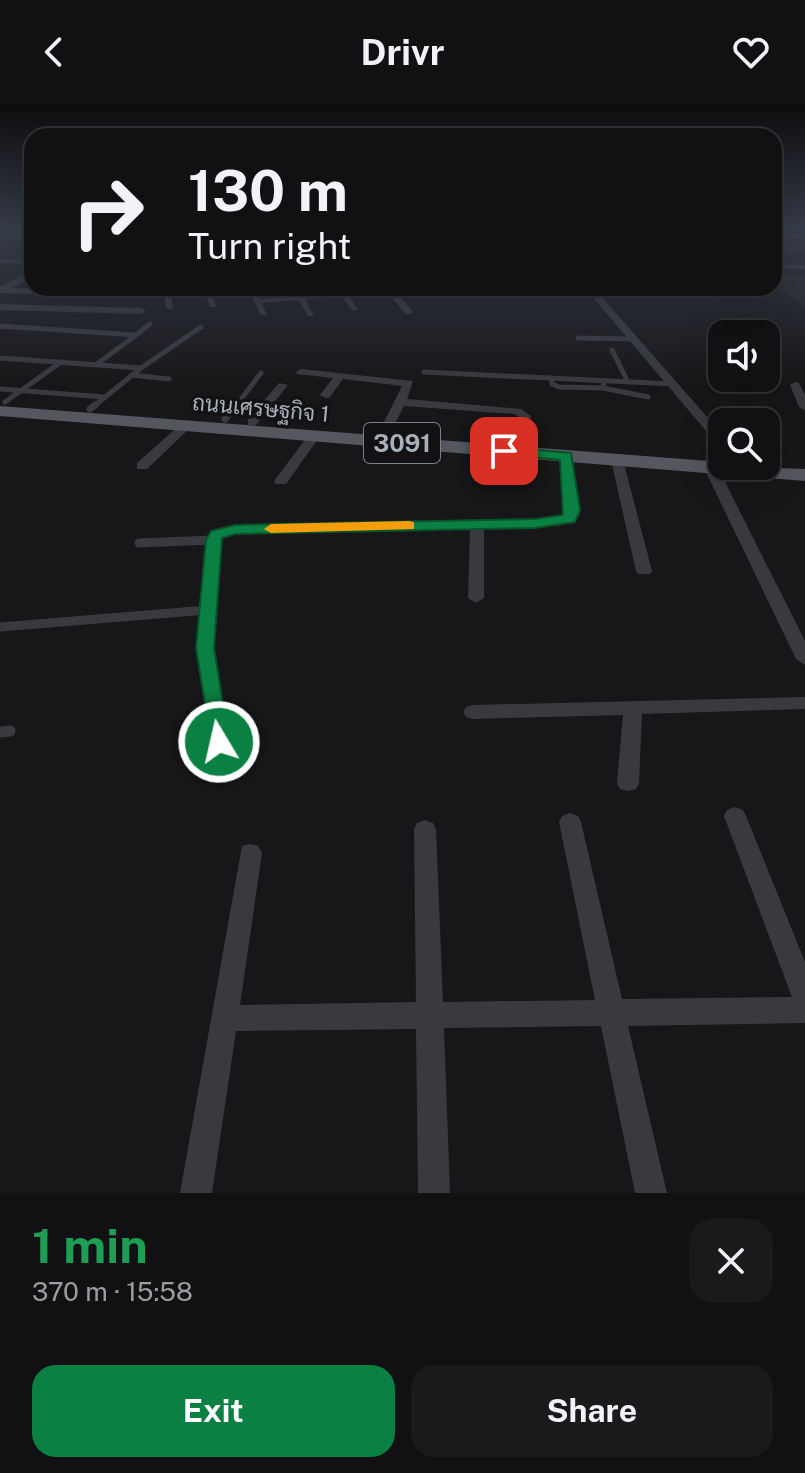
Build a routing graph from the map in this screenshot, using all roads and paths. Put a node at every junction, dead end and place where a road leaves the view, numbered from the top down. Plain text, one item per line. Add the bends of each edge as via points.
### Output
1 (19, 281) edge
2 (1, 291) edge
3 (24, 292) edge
4 (168, 296) edge
5 (210, 296) edge
6 (255, 296) edge
7 (313, 296) edge
8 (346, 296) edge
9 (394, 296) edge
10 (596, 296) edge
11 (302, 298) junction
12 (258, 301) junction
13 (213, 305) dead end
14 (0, 307) edge
15 (170, 308) dead end
16 (355, 308) dead end
17 (141, 311) dead end
18 (409, 312) dead end
19 (264, 313) dead end
20 (311, 314) dead end
21 (150, 324) dead end
22 (1, 327) edge
23 (201, 327) dead end
24 (136, 335) junction
25 (578, 338) dead end
26 (634, 339) junction
27 (612, 350) dead end
28 (0, 358) edge
29 (61, 362) junction
30 (97, 364) junction
31 (141, 368) junction
32 (301, 372) dead end
33 (424, 372) dead end
34 (261, 373) dead end
35 (132, 375) junction
36 (340, 376) junction
37 (169, 379) dead end
38 (628, 382) junction
39 (673, 384) junction
40 (283, 385) dead end
41 (603, 385) junction
42 (795, 385) dead end
43 (22, 390) junction
44 (326, 395) dead end
45 (648, 397) dead end
46 (1, 401) edge
47 (400, 402) junction
48 (97, 403) junction
49 (805, 407) edge
50 (225, 419) junction
51 (252, 422) junction
52 (708, 425) edge
53 (186, 426) junction
54 (385, 432) junction
55 (314, 436) junction
56 (520, 443) junction
57 (566, 456) junction
58 (617, 460) junction
59 (708, 462) edge
60 (780, 462) edge
61 (708, 463) edge
62 (805, 464) edge
63 (142, 466) dead end
64 (780, 472) edge
65 (805, 475) edge
66 (724, 480) edge
67 (281, 481) dead end
68 (477, 524) junction
69 (213, 540) junction
70 (139, 543) dead end
71 (644, 571) dead end
72 (476, 598) dead end
73 (207, 610) junction
74 (0, 627) edge
75 (800, 639) edge
76 (805, 659) edge
77 (805, 703) edge
78 (633, 707) junction
79 (473, 712) dead end
80 (219, 742) dead end
81 (628, 783) dead end
82 (735, 816) dead end
83 (570, 822) dead end
84 (425, 829) dead end
85 (250, 853) dead end
86 (805, 996) edge
87 (805, 1010) edge
88 (613, 1013) junction
89 (429, 1015) junction
90 (224, 1018) junction
91 (196, 1193) edge
92 (434, 1193) edge
93 (651, 1193) edge

1 - 2 street
2 - 3 street
4 - 15 street
5 - 13 street
6 - 12 street
7 - 11 lane
8 - 16 street
9 - 18 street
10 - 26 street
11 - 12 lane
11 - 20 street
12 - 19 street
14 - 17 street
21 - 24 lane
22 - 24 lane
23 - 31 lane
24 - 30 lane
25 - 26 lane
26 - 39 street
27 - 38 lane
28 - 29 lane
29 - 30 lane
29 - 43 lane
30 - 31 lane
31 - 35 lane
32 - 36 street
33 - 41 lane via 552,379 559,387
34 - 50 lane
35 - 37 lane
35 - 48 lane
36 - 44 street
36 - 47 street via 409,383
38 - 39 lane
38 - 41 lane
39 - 52 street
40 - 51 street
41 - 45 lane
42 - 49 street
43 - 46 lane
43 - 46 lane
43 - 48 lane
46 - 48 main road, ถนนเศรษฐกิจ 1 / 3091
46 - 53 main road, ถนนเศรษฐกิจ 1 / 3091
47 - 54 street
47 - 56 street via 517,411 525,416
48 - 50 main road, ถนนเศรษฐกิจ 1 / 3091
50 - 51 main road, ถนนเศรษฐกิจ 1 / 3091
51 - 54 main road, ถนนเศรษฐกิจ 1 / 3091
53 - 55 main road, ถนนเศรษฐกิจ 1 / 3091
53 - 63 street
54 - 56 main road, ถนนเศรษฐกิจ 1 / 3091
55 - 57 main road, ถนนเศรษฐกิจ 1 / 3091
55 - 67 street
56 - 59 main road, ถนนเศรษฐกิจ 1 / 3091
57 - 58 main road, ถนนเศรษฐกิจ 1 / 3091
57 - 68 street via 570,519
58 - 61 main road, ถนนเศรษฐกิจ 1 / 3091
58 - 71 street
60 - 62 main road
64 - 65 main road, ถนนเศรษฐกิจ 1 / 3091
66 - 75 street
68 - 69 street via 235,529
68 - 72 street
69 - 70 lane
69 - 73 street
73 - 74 lane
73 - 80 street via 205,648
75 - 76 street
77 - 78 street
78 - 79 street
78 - 81 street
82 - 86 street
83 - 88 street
84 - 89 street
85 - 90 street
87 - 88 street
88 - 89 street
88 - 93 street
89 - 90 street
89 - 92 street
90 - 91 street

